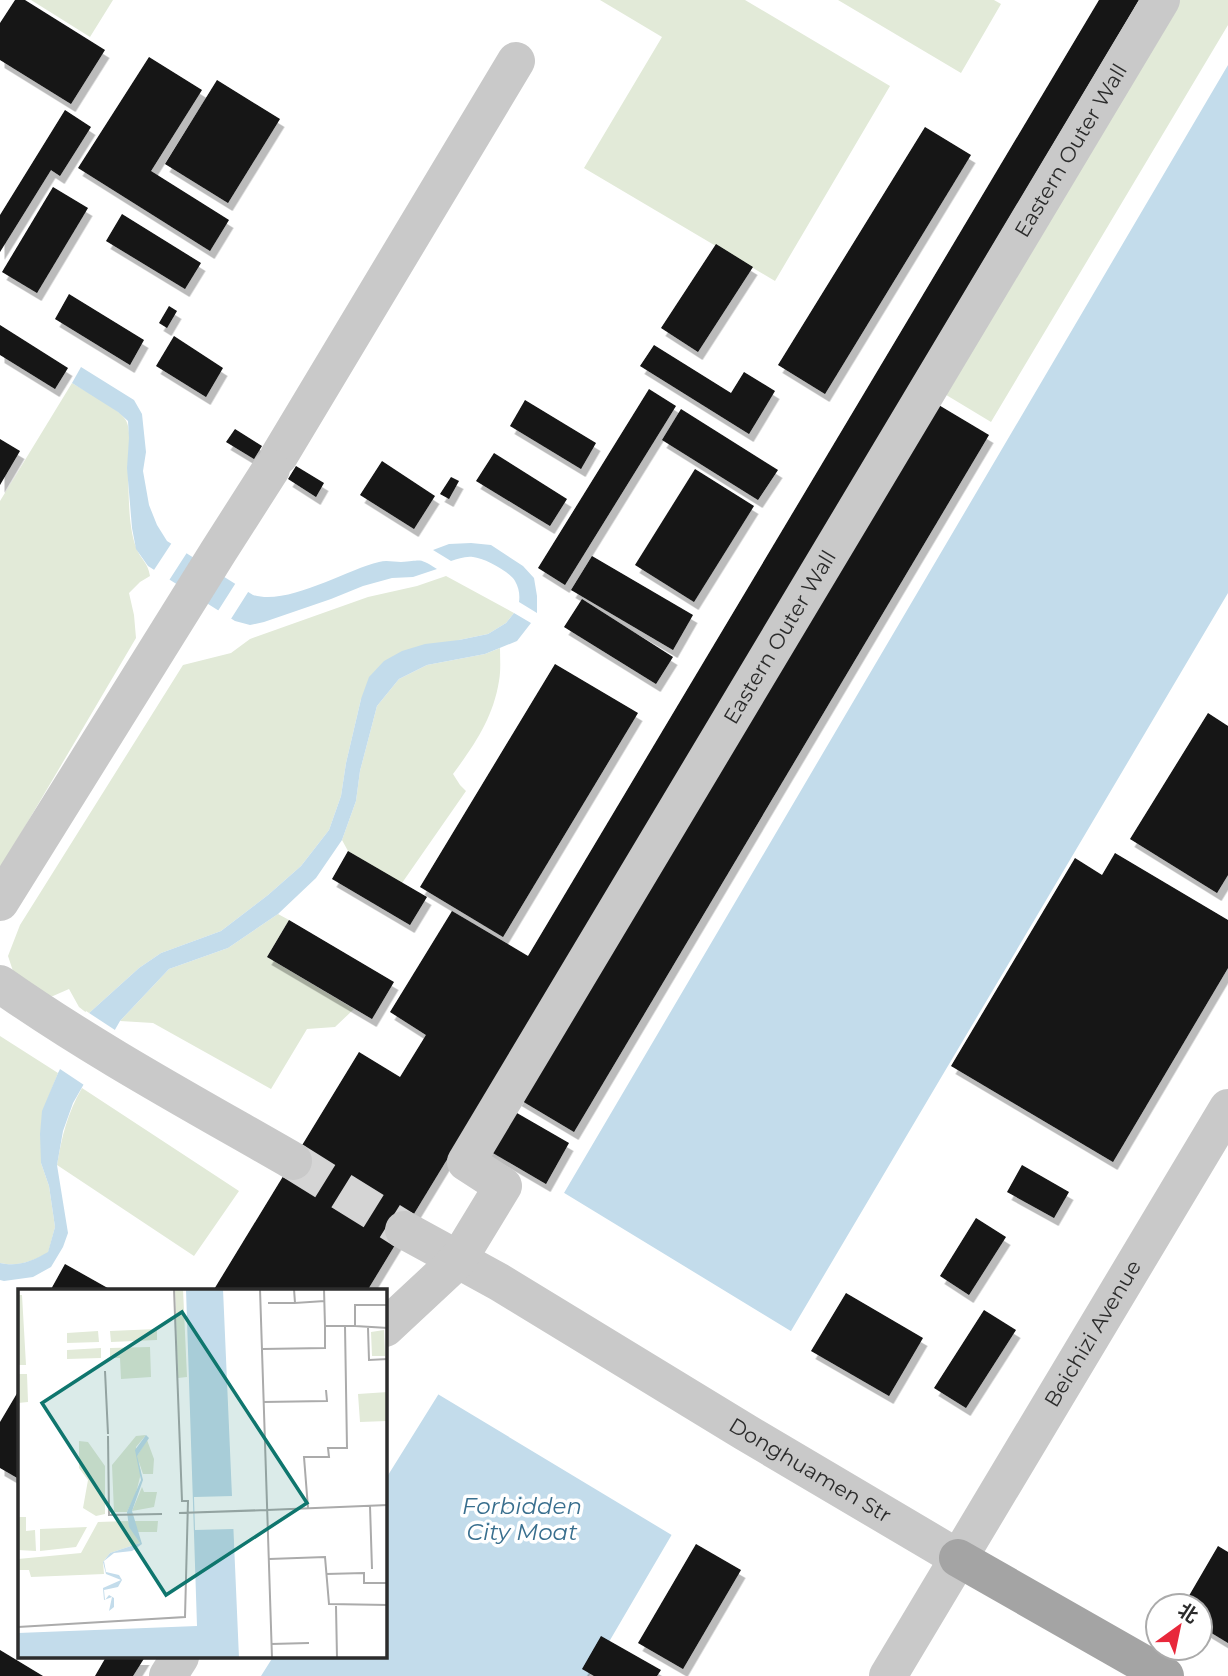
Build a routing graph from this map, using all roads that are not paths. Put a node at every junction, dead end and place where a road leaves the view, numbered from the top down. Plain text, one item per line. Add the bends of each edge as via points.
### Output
1 (1161, 0) edge
2 (516, 61) dead end
3 (0, 902) edge
4 (0, 984) edge
5 (1228, 1108) edge
6 (293, 1161) tunnel mouth
7 (404, 1230) tunnel mouth
8 (458, 1260) junction
9 (387, 1326) edge
10 (958, 1558) junction
11 (179, 1658) edge
12 (169, 1676) edge
13 (888, 1676) edge
14 (1165, 1676) edge

1 - 8 street, Eastern Outer Wall via 467,1163 503,1186
2 - 3 street via 275,463
4 - 6 street via 125,1066
5 - 10 street, Beichizi Avenue
7 - 8 street, Donghuamen Str
8 - 9 street
8 - 10 street, Donghuamen Str
10 - 13 street, Beichizi Avenue
10 - 14 main road, Donghuamen Str
11 - 12 street

